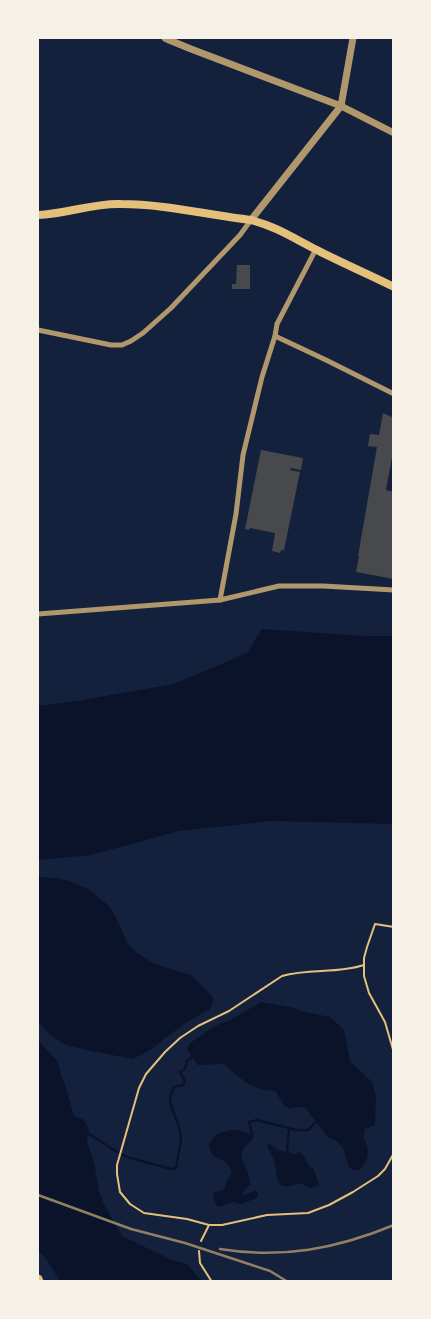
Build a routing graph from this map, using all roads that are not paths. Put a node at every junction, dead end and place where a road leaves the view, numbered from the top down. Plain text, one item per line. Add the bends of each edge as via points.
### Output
1 (165, 38) edge
2 (354, 38) edge
3 (341, 106) junction
4 (394, 133) edge
5 (38, 215) edge
6 (251, 220) junction
7 (316, 249) junction
8 (394, 287) edge
9 (38, 330) edge
10 (275, 336) junction
11 (394, 394) edge
12 (394, 590) edge
13 (220, 600) junction
14 (38, 614) edge

1 - 3 street
2 - 3 street
3 - 4 street
3 - 6 street
5 - 6 main road via 121,204
6 - 7 main road via 280,230
6 - 9 street via 171,308 132,341 111,345
7 - 8 main road
7 - 10 street via 277,324
10 - 11 street
10 - 13 street via 243,455
12 - 13 street via 279,586
13 - 14 street

